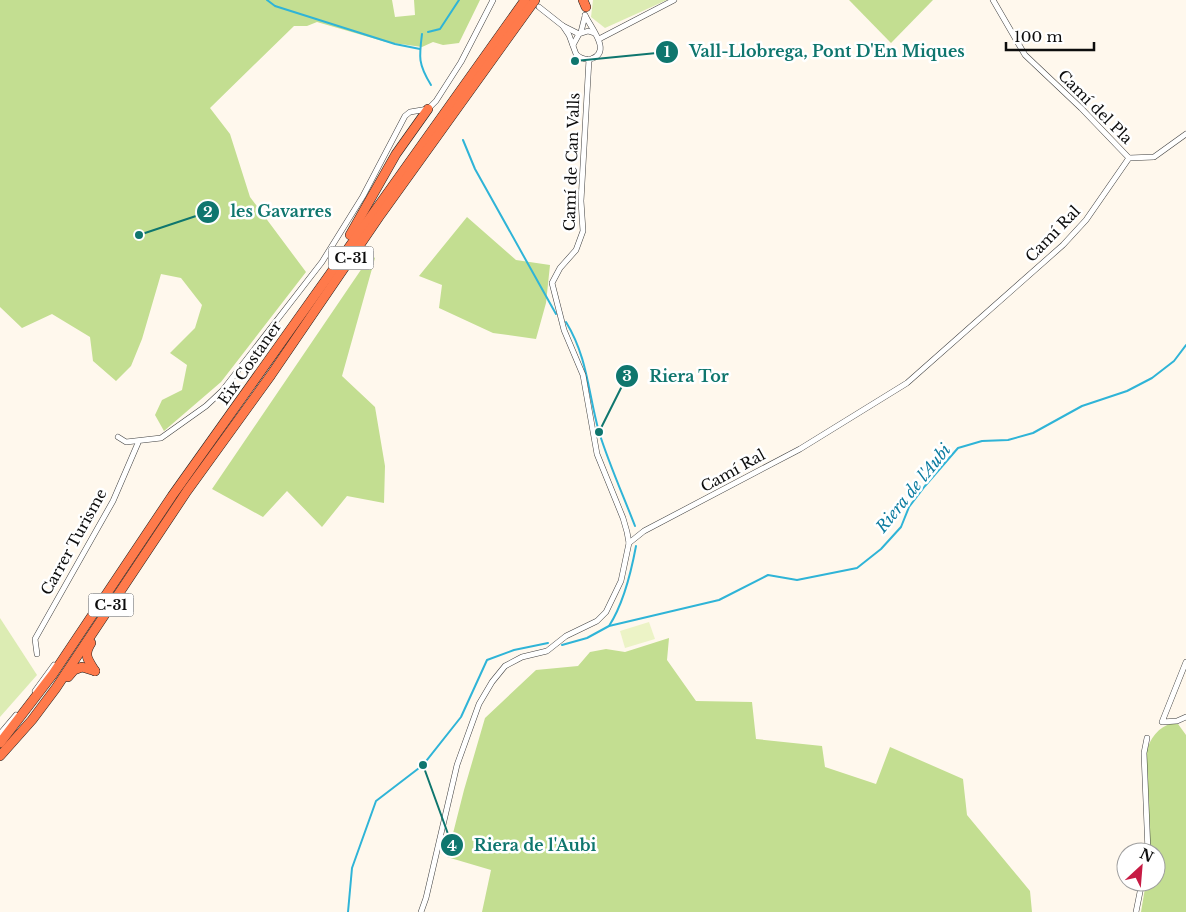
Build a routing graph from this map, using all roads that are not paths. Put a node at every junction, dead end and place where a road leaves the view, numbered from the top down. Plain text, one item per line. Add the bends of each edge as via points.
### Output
1 (493, 0) edge
2 (525, 0) edge
3 (674, 0) edge
4 (993, 0) edge
5 (538, 2) edge
6 (585, 5) edge
7 (563, 26) junction
8 (580, 33) junction
9 (594, 33) junction
10 (599, 39) junction
11 (573, 45) junction
12 (589, 59) junction
13 (428, 109) junction
14 (410, 112) junction
15 (419, 122) junction
16 (1186, 134) edge
17 (1129, 158) junction
18 (313, 297) junction
19 (118, 437) dead end
20 (138, 443) junction
21 (172, 496) junction
22 (629, 543) junction
23 (142, 557) junction
24 (37, 654) dead end
25 (1186, 662) edge
26 (54, 665) joint
27 (1186, 717) edge
28 (0, 734) edge
29 (16, 738) junction
30 (1147, 738) dead end
31 (0, 742) edge
32 (0, 756) edge
33 (1148, 842) edge
34 (1140, 892) edge
35 (421, 912) edge
36 (1136, 912) edge

1 - 13 street via 461,62
2 - 18 highway, Eix Costaner / C-31
3 - 10 street
4 - 17 street, Camí del Pla via 1025,55
5 - 7 street
5 - 23 highway, C-31 via 486,67
6 - 8 street
6 - 9 street
7 - 8 street
7 - 11 street
8 - 9 street
8 - 11 street
9 - 10 street
10 - 12 street via 599,53
11 - 12 street via 578,56
12 - 22 street, Camí de Can Valls via 581,200 583,231 576,250 552,283 564,330 583,375 597,454 623,518
13 - 14 street
13 - 15 highway
14 - 15 street via 418,117
14 - 20 street via 322,262 222,391 161,438
15 - 18 highway via 396,154 349,237 317,285
16 - 17 street via 1154,157
17 - 22 street, Camí Ral via 1086,220 1063,245 907,383 807,444 644,531
18 - 21 highway, Eix Costaner / C-31
19 - 20 street
20 - 24 street, Carrer Turisme via 104,519 35,639
21 - 26 highway via 120,564
21 - 31 highway, Eix Costaner / C-31 via 53,674
22 - 35 street via 621,581 606,612 547,651 522,657 505,666 479,704 455,774
23 - 29 highway, C-31 via 56,688
23 - 29 highway via 133,579 87,649 87,660 95,671 82,667 74,670 36,722
25 - 27 street via 1162,722
26 - 28 street
29 - 32 highway, C-31
30 - 33 street via 1144,753
34 - 36 street

